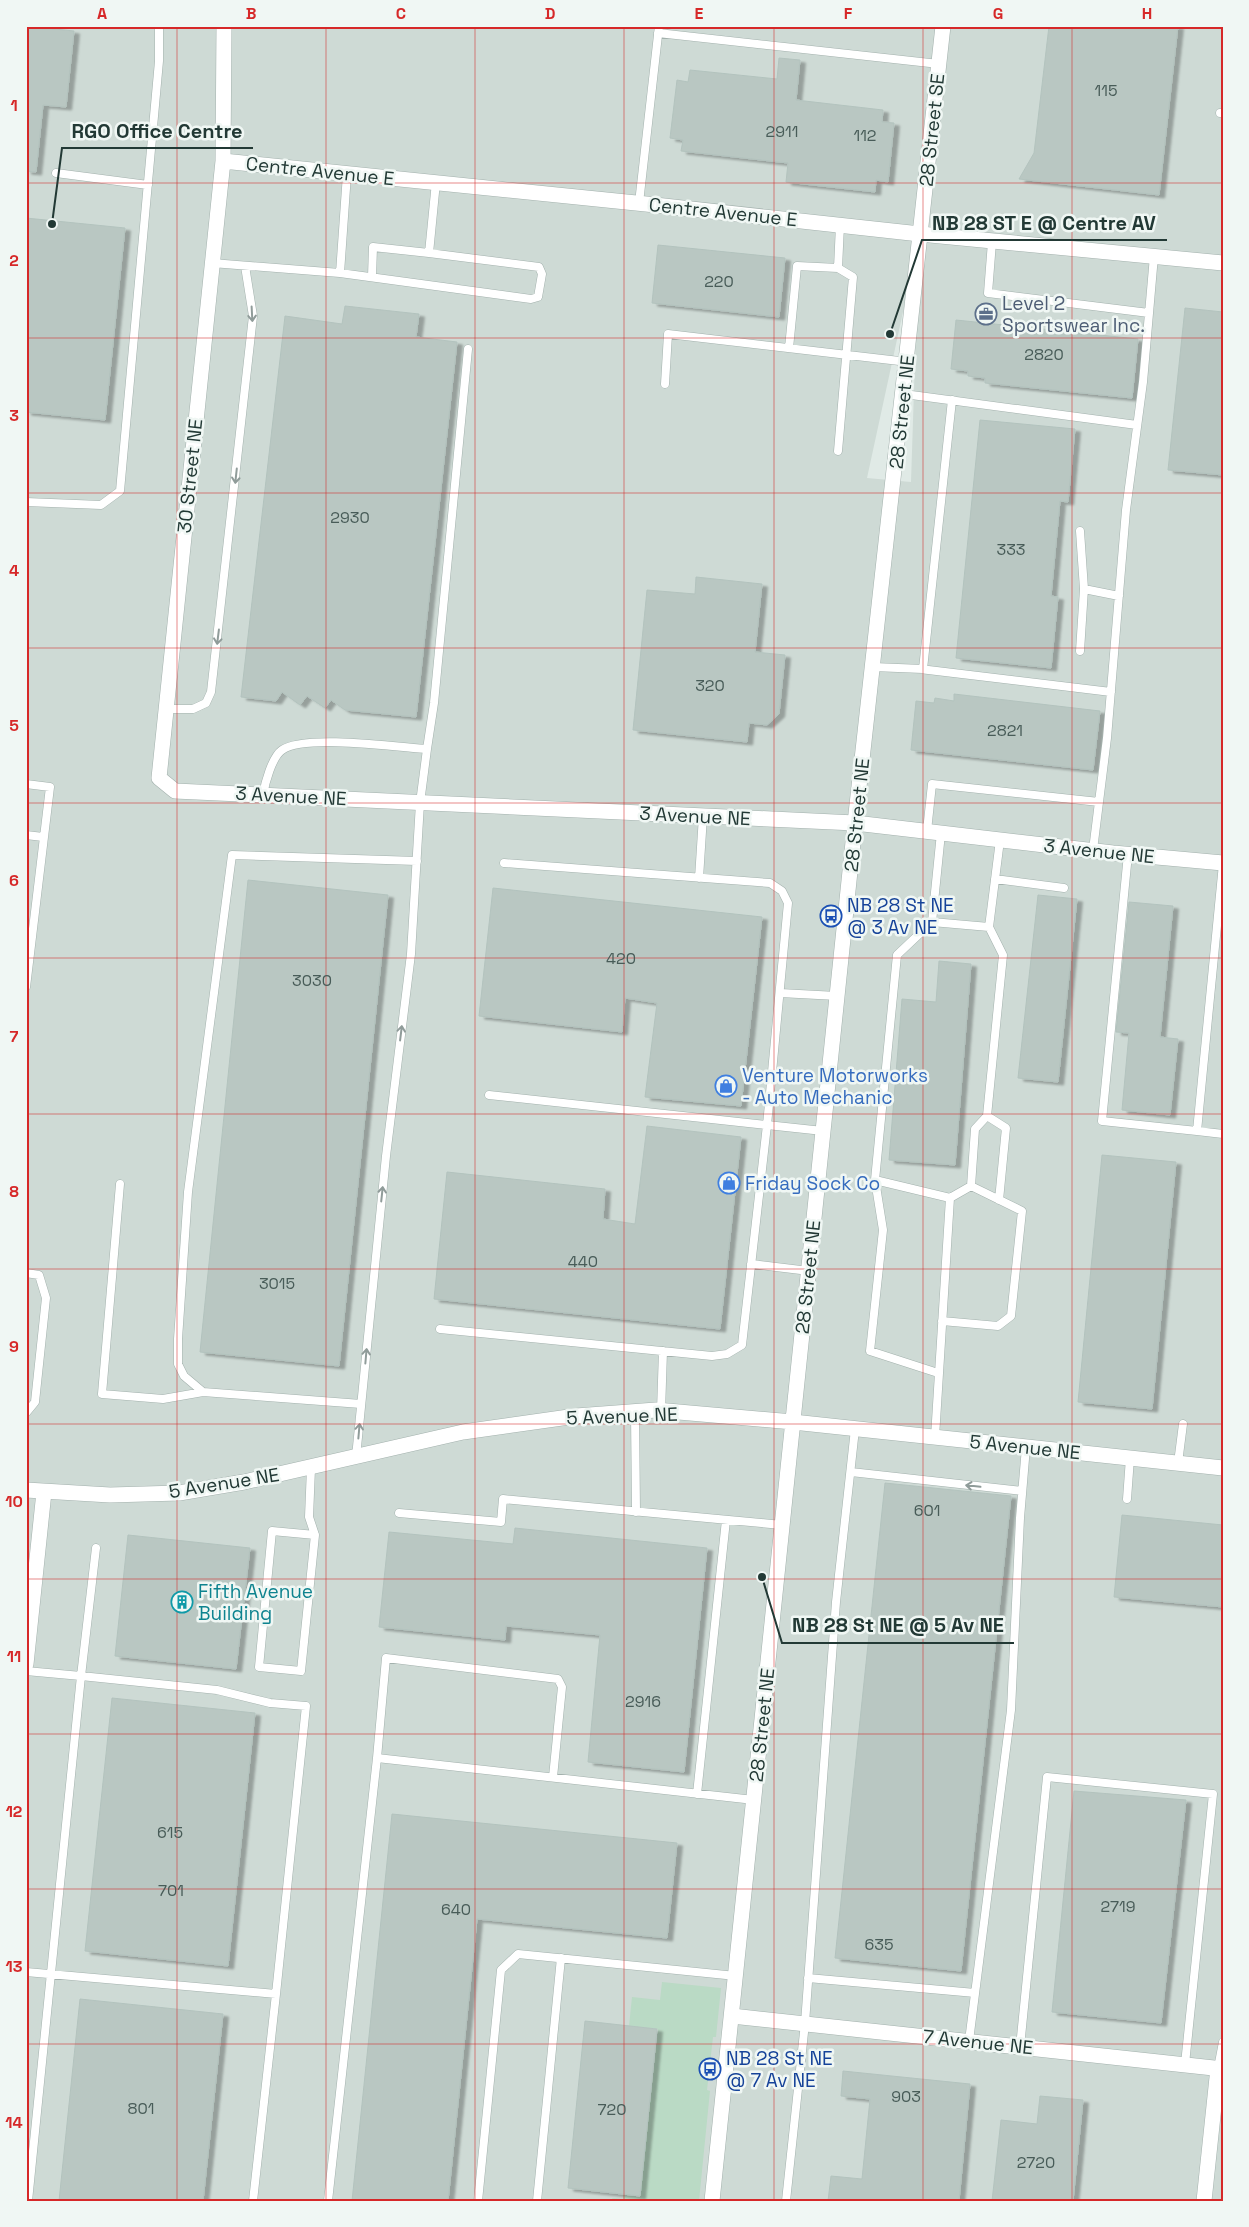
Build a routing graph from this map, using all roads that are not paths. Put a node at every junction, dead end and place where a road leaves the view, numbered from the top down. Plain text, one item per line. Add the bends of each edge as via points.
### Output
1 (159, 26) edge
2 (224, 26) edge
3 (943, 26) edge
4 (658, 30) edge
5 (940, 64) junction
6 (223, 161) junction
7 (56, 173) dead end
8 (347, 174) junction
9 (436, 182) junction
10 (148, 185) junction
11 (639, 203) junction
12 (840, 225) junction
13 (920, 234) junction
14 (992, 242) junction
15 (429, 254) junction
16 (1154, 256) junction
17 (212, 263) junction
18 (1223, 263) edge
19 (245, 266) junction
20 (838, 268) junction
21 (340, 273) junction
22 (372, 277) junction
23 (1150, 313) junction
24 (789, 348) junction
25 (468, 349) dead end
26 (846, 355) junction
27 (908, 362) junction
28 (665, 384) dead end
29 (904, 394) junction
30 (952, 400) junction
31 (1138, 425) junction
32 (838, 451) dead end
33 (26, 502) edge
34 (1080, 531) dead end
35 (1084, 589) junction
36 (1119, 596) junction
37 (1080, 651) dead end
38 (873, 666) junction
39 (920, 669) junction
40 (1111, 692) junction
41 (166, 709) junction
42 (427, 749) junction
43 (26, 784) edge
44 (168, 786) joint
45 (263, 795) junction
46 (420, 802) junction
47 (1099, 802) junction
48 (703, 816) junction
49 (855, 823) junction
50 (934, 832) junction
51 (26, 835) edge
52 (43, 837) junction
53 (1000, 840) junction
54 (1093, 850) junction
55 (1128, 854) junction
56 (417, 861) junction
57 (504, 863) dead end
58 (1223, 864) edge
59 (699, 878) junction
60 (995, 879) junction
61 (1064, 888) dead end
62 (1220, 916) edge
63 (932, 922) junction
64 (990, 927) junction
65 (26, 987) edge
66 (780, 993) junction
67 (837, 996) junction
68 (489, 1094) dead end
69 (987, 1116) junction
70 (767, 1125) junction
71 (823, 1131) junction
72 (1197, 1131) junction
73 (1223, 1134) edge
74 (876, 1180) junction
75 (120, 1184) dead end
76 (972, 1186) junction
77 (950, 1198) junction
78 (1000, 1200) junction
79 (751, 1264) junction
80 (808, 1270) junction
81 (26, 1273) edge
82 (942, 1320) junction
83 (440, 1330) dead end
84 (664, 1352) junction
85 (938, 1373) junction
86 (203, 1392) junction
87 (361, 1404) junction
88 (661, 1411) junction
89 (635, 1412) junction
90 (26, 1413) edge
91 (793, 1422) junction
92 (1183, 1424) dead end
93 (855, 1429) junction
94 (934, 1437) junction
95 (1026, 1447) junction
96 (356, 1457) junction
97 (1130, 1458) junction
98 (1178, 1463) junction
99 (311, 1468) junction
100 (1223, 1468) edge
101 (850, 1472) junction
102 (26, 1490) edge
103 (1022, 1491) junction
104 (44, 1492) junction
105 (1126, 1499) dead end
106 (399, 1512) dead end
107 (636, 1512) junction
108 (726, 1520) junction
109 (782, 1525) junction
110 (316, 1535) junction
111 (96, 1548) dead end
112 (26, 1664) edge
113 (26, 1671) edge
114 (81, 1676) junction
115 (377, 1758) junction
116 (553, 1777) junction
117 (697, 1794) junction
118 (754, 1800) junction
119 (561, 1958) junction
120 (26, 1972) edge
121 (51, 1975) junction
122 (736, 1976) junction
123 (808, 1978) junction
124 (975, 1993) junction
125 (276, 1994) junction
126 (732, 2016) junction
127 (805, 2023) junction
128 (969, 2041) junction
129 (1223, 2042) edge
130 (1020, 2047) junction
131 (1185, 2064) junction
132 (1220, 2068) edge
133 (28, 2201) edge
134 (252, 2201) edge
135 (328, 2201) edge
136 (478, 2201) edge
137 (537, 2201) edge
138 (712, 2201) edge
139 (786, 2201) edge
140 (1204, 2201) edge

1 - 10 lane
2 - 6 street, 30 Street NE
3 - 5 street, 28 Street SE
4 - 5 lane
4 - 11 lane
5 - 13 street, 28 Street SE
6 - 8 street, Centre Avenue E
6 - 17 street, 30 Street NE
7 - 10 lane
8 - 9 street, Centre Avenue E
8 - 21 lane
9 - 11 street, Centre Avenue E
9 - 15 lane
10 - 33 lane via 120,491 101,505
11 - 12 street, Centre Avenue E
12 - 13 street, Centre Avenue E
12 - 20 lane
13 - 14 street, Centre Avenue E
13 - 27 street, 28 Street NE
14 - 16 street, Centre Avenue E
14 - 23 lane via 988,293
15 - 22 lane via 373,247
15 - 22 lane via 539,267 542,274 538,297 530,299
16 - 18 street, Centre Avenue E
16 - 23 lane
17 - 19 lane
17 - 41 street, 30 Street NE
19 - 21 lane
19 -> 41 lane via 253,316 211,692 206,703 193,709
20 - 24 lane via 797,266
20 - 26 lane via 853,277
21 - 22 lane
23 - 31 lane
24 - 26 lane
24 - 28 lane via 668,334
25 - 42 lane
26 - 27 lane
26 - 32 lane
27 - 29 street, 28 Street NE
29 - 30 lane
29 - 38 street, 28 Street NE
30 - 31 lane
30 - 39 lane via 923,669
31 - 36 lane via 1126,510
34 - 35 lane
35 - 36 lane
35 - 37 lane
36 - 40 lane
38 - 39 lane
38 - 49 street, 28 Street NE
39 - 40 lane
40 - 47 lane
41 - 44 street, 30 Street NE via 159,778
42 - 45 lane via 332,742 294,744 281,750 265,778
42 - 46 lane
43 - 52 lane via 50,787
44 - 45 street, 3 Avenue NE via 175,791
45 - 46 street, 3 Avenue NE
46 - 48 street, 3 Avenue NE
46 - 56 lane
47 - 50 lane via 932,784
47 - 54 lane
48 - 49 street, 3 Avenue NE
48 - 59 lane
49 - 50 street, 3 Avenue NE
49 - 67 street, 28 Street NE
50 - 53 street, 3 Avenue NE
50 - 63 lane
51 - 52 lane
52 - 65 lane
53 - 54 street, 3 Avenue NE
53 - 60 lane
54 - 55 street, 3 Avenue NE
55 - 58 street, 3 Avenue NE
55 - 72 lane via 1102,1121
56 - 86 lane via 232,855 188,1192 178,1339 178,1364 184,1376
87 -> 56 lane via 386,1156 411,954
57 - 59 lane
58 - 62 lane
59 - 66 lane via 770,884 782,890 788,903
60 - 61 lane
60 - 64 lane
62 - 72 lane
63 - 64 lane
63 - 74 lane via 897,955
64 - 69 lane via 1003,955
66 - 67 lane
66 - 70 lane
67 - 71 street, 28 Street NE
68 - 70 lane
69 - 76 lane via 976,1129
69 - 78 lane via 1006,1128
70 - 71 lane
70 - 79 lane
71 - 80 street, 28 Street NE
72 - 73 lane
74 - 77 lane
74 - 85 lane via 883,1230 870,1351
75 - 86 lane via 102,1394 164,1400
76 - 77 lane
76 - 78 lane
77 - 82 lane
78 - 82 lane via 1022,1211 1011,1316 998,1326
79 - 80 lane
79 - 84 lane via 742,1345 727,1354 712,1356
80 - 91 street, 28 Street NE
81 - 90 lane via 39,1275 46,1298 36,1402
82 - 85 lane
83 - 84 lane
84 - 88 lane
85 - 94 lane
86 - 87 lane
96 -> 87 lane
88 - 89 street, 5 Avenue NE
88 - 91 street, 5 Avenue NE
89 - 96 street, 5 Avenue NE via 576,1416 463,1432
89 - 107 lane
91 - 93 street, 5 Avenue NE
91 - 109 street, 28 Street NE
92 - 98 lane
93 - 94 street, 5 Avenue NE
93 - 101 lane
94 - 95 street, 5 Avenue NE
95 - 97 street, 5 Avenue NE
95 - 103 lane
96 - 99 street, 5 Avenue NE
97 - 98 street, 5 Avenue NE
97 - 105 lane
98 - 100 street, 5 Avenue NE
99 - 104 street, 5 Avenue NE via 180,1493 110,1495
99 - 110 lane via 309,1517
103 -> 101 lane
101 - 123 lane via 836,1602
102 - 104 street, 5 Avenue NE
103 - 124 lane via 1011,1710
104 - 112 street
106 - 107 lane via 500,1522 503,1499
107 - 108 lane
108 - 109 lane
108 - 117 lane
109 - 118 street, 28 Street NE
110 - 110 lane via 301,1671 259,1667 272,1531
111 - 114 lane
113 - 114 lane
114 - 121 lane
114 - 125 lane via 217,1690 270,1703 306,1706
115 - 116 lane
115 - 116 lane via 386,1658 558,1680 562,1687
115 - 135 lane
116 - 117 lane
117 - 118 lane
118 - 122 street, 28 Street NE
119 - 122 lane
119 - 136 lane via 518,1954 501,1970
119 - 137 lane
120 - 121 lane
121 - 125 lane
121 - 133 lane
122 - 126 street, 28 Street NE
123 - 124 lane
123 - 127 lane
124 - 128 lane
125 - 134 lane
126 - 127 street, 7 Avenue NE
126 - 138 street, 28 Street NE
127 - 128 street, 7 Avenue NE
127 - 139 lane
128 - 130 street, 7 Avenue NE
129 - 132 lane
130 - 131 street, 7 Avenue NE
130 - 131 lane via 1048,1778 1213,1794
131 - 132 street, 7 Avenue NE
132 - 140 street

